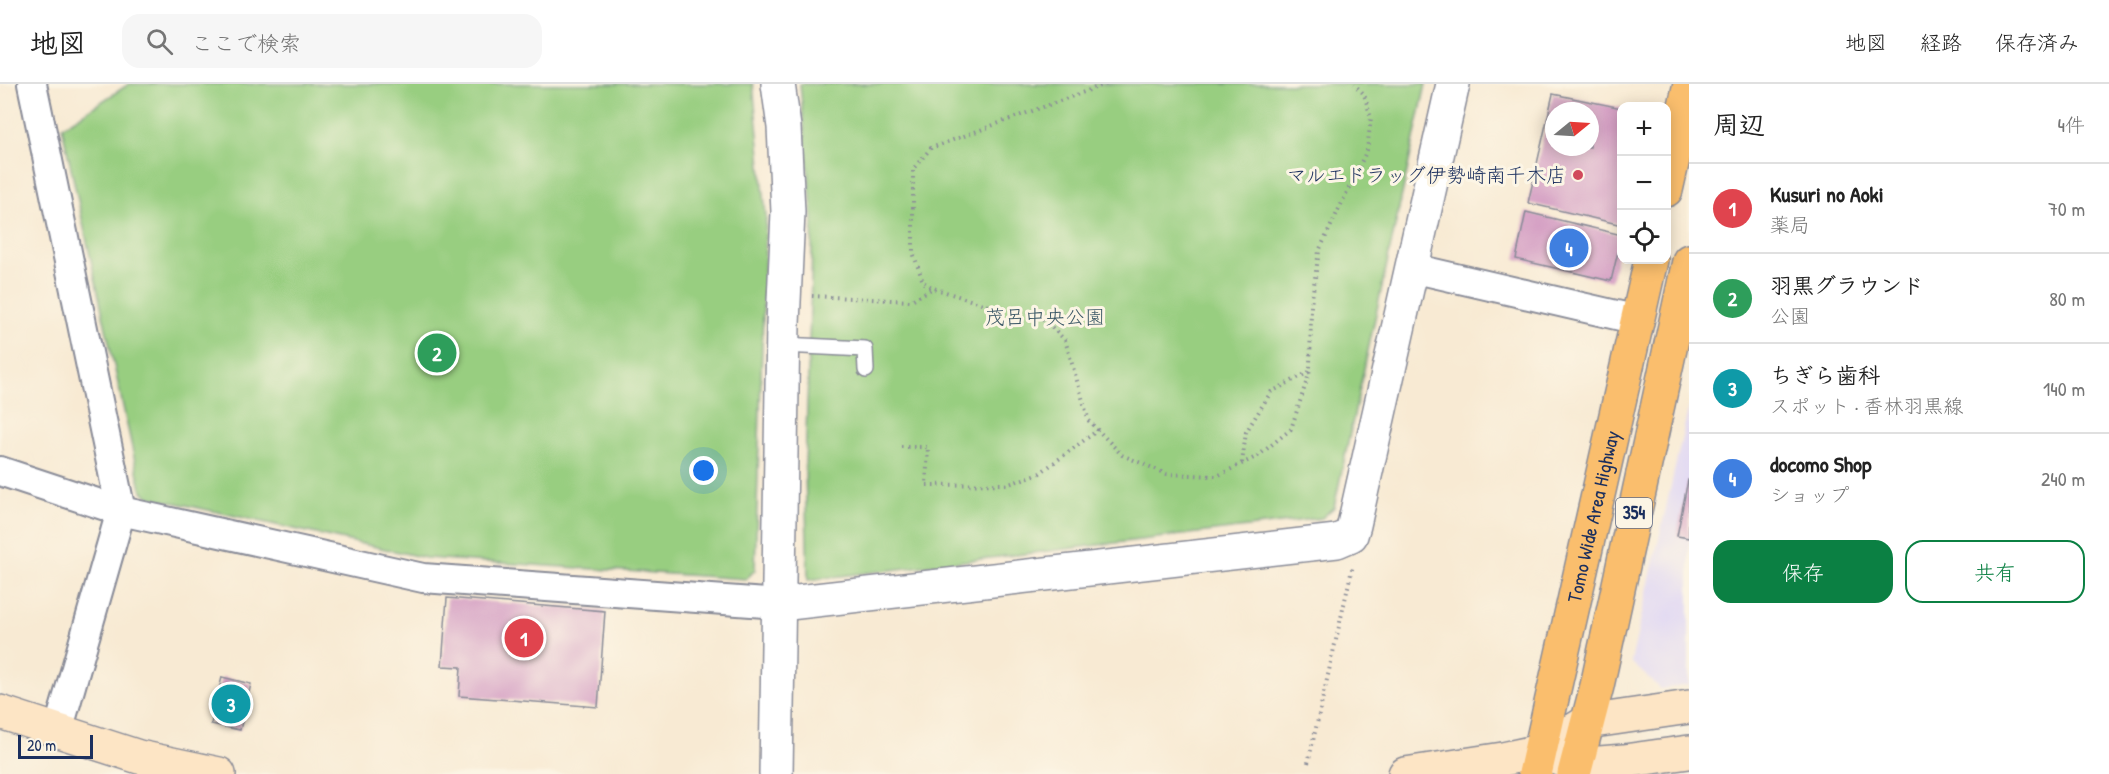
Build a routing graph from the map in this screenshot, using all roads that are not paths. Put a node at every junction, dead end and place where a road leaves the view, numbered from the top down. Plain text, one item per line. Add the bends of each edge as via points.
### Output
1 (32, 84) edge
2 (778, 84) edge
3 (1454, 84) edge
4 (1689, 88) edge
5 (1671, 168) edge
6 (1650, 264) edge
7 (1689, 265) edge
8 (1412, 267) junction
9 (1638, 320) junction
10 (783, 345) junction
11 (866, 370) dead end
12 (0, 471) edge
13 (121, 510) junction
14 (780, 604) junction
15 (1689, 707) edge
16 (0, 712) edge
17 (1587, 722) junction
18 (58, 731) junction
19 (1689, 752) edge
20 (1538, 763) edge
21 (1575, 769) edge
22 (219, 774) edge
23 (776, 774) edge
24 (1405, 774) edge

1 - 13 street
2 - 10 street via 788,212
3 - 8 street
4 - 5 highway
6 - 9 highway, Tomo Wide Area Highway / 354
7 - 17 highway, Tomo Wide Area Highway / 354
8 - 9 street
8 - 14 street via 1354,525 1345,539
9 - 20 highway, Tomo Wide Area Highway / 354
10 - 11 lane via 865,349
10 - 14 street
12 - 13 street
13 - 14 street via 423,578
13 - 18 street
14 - 23 street
15 - 17 main road
16 - 18 main road
17 - 20 main road
17 - 21 highway, Tomo Wide Area Highway / 354
18 - 22 main road via 139,757
19 - 21 main road
20 - 21 main road
20 - 24 main road via 1503,759

